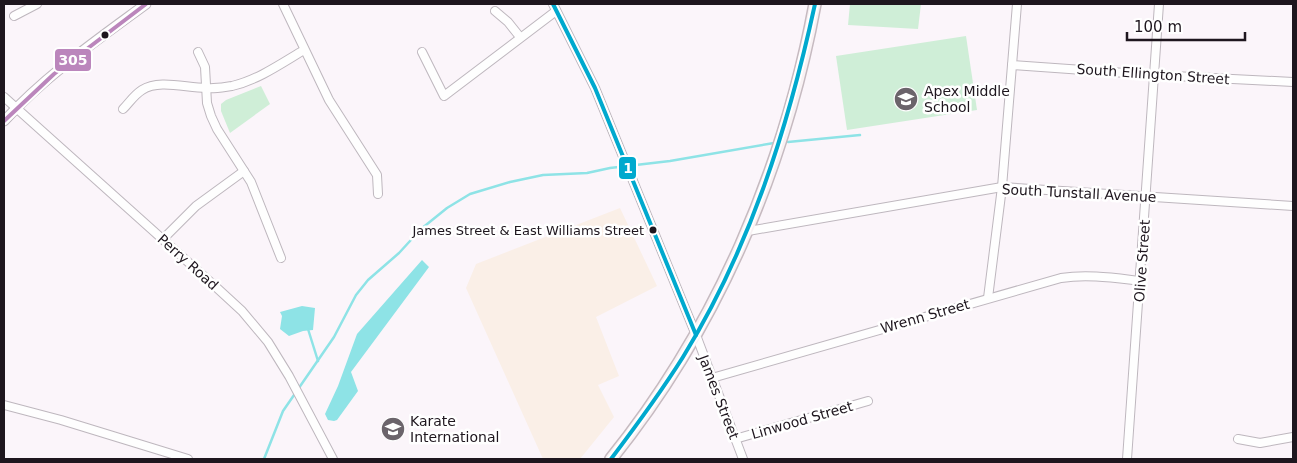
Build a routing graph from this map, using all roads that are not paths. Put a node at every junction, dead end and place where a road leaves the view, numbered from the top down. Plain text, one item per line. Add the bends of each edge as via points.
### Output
1 (37, 4) edge
2 (283, 4) edge
3 (815, 4) edge
4 (1017, 4) edge
5 (1159, 4) edge
6 (141, 5) edge
7 (555, 7) edge
8 (495, 11) dead end
9 (14, 16) dead end
10 (520, 37) junction
11 (304, 50) junction
12 (198, 52) dead end
13 (422, 52) dead end
14 (1012, 65) junction
15 (1154, 75) junction
16 (1293, 82) edge
17 (207, 88) junction
18 (4, 97) edge
19 (16, 108) junction
20 (123, 109) dead end
21 (4, 121) edge
22 (244, 171) junction
23 (1002, 187) junction
24 (378, 194) dead end
25 (1146, 196) junction
26 (1293, 206) edge
27 (748, 231) junction
28 (163, 240) junction
29 (282, 258) dead end
30 (1140, 281) junction
31 (988, 298) junction
32 (696, 334) junction
33 (712, 378) junction
34 (868, 401) dead end
35 (4, 405) edge
36 (1293, 437) edge
37 (735, 439) junction
38 (1238, 439) dead end
39 (188, 459) edge
40 (333, 459) edge
41 (611, 459) edge
42 (743, 459) edge
43 (1128, 459) edge

1 - 9 street
2 - 11 street
3 - 27 main road via 788,121
4 - 14 street
5 - 15 street, Olive Street
6 - 19 street
7 - 10 street
7 - 32 street, James Street via 595,88
8 - 10 street
10 - 13 street via 444,96
11 - 17 street via 246,82
11 - 24 street via 329,100 378,176
12 - 17 street via 205,67
14 - 15 street, South Ellington Street
14 - 23 street
15 - 16 street, South Ellington Street
15 - 25 street, Olive Street
17 - 20 street via 152,86 136,95
17 - 22 street via 211,116
18 - 19 street, Perry Road
19 - 21 street
19 - 28 street, Perry Road
22 - 28 street via 196,206
22 - 29 street
23 - 25 street, South Tunstall Avenue
23 - 27 street, South Tunstall Avenue
23 - 31 street
25 - 26 street, South Tunstall Avenue
25 - 30 street, Olive Street
27 - 32 main road
28 - 40 street, Perry Road via 251,321 268,342
30 - 31 street, Wrenn Street via 1077,275
30 - 43 street, Olive Street
31 - 33 street, Wrenn Street
32 - 33 street, James Street
32 - 41 main road via 658,396
33 - 37 street, James Street
34 - 37 street, Linwood Street
35 - 39 street
36 - 38 street via 1260,443
37 - 42 street, James Street

